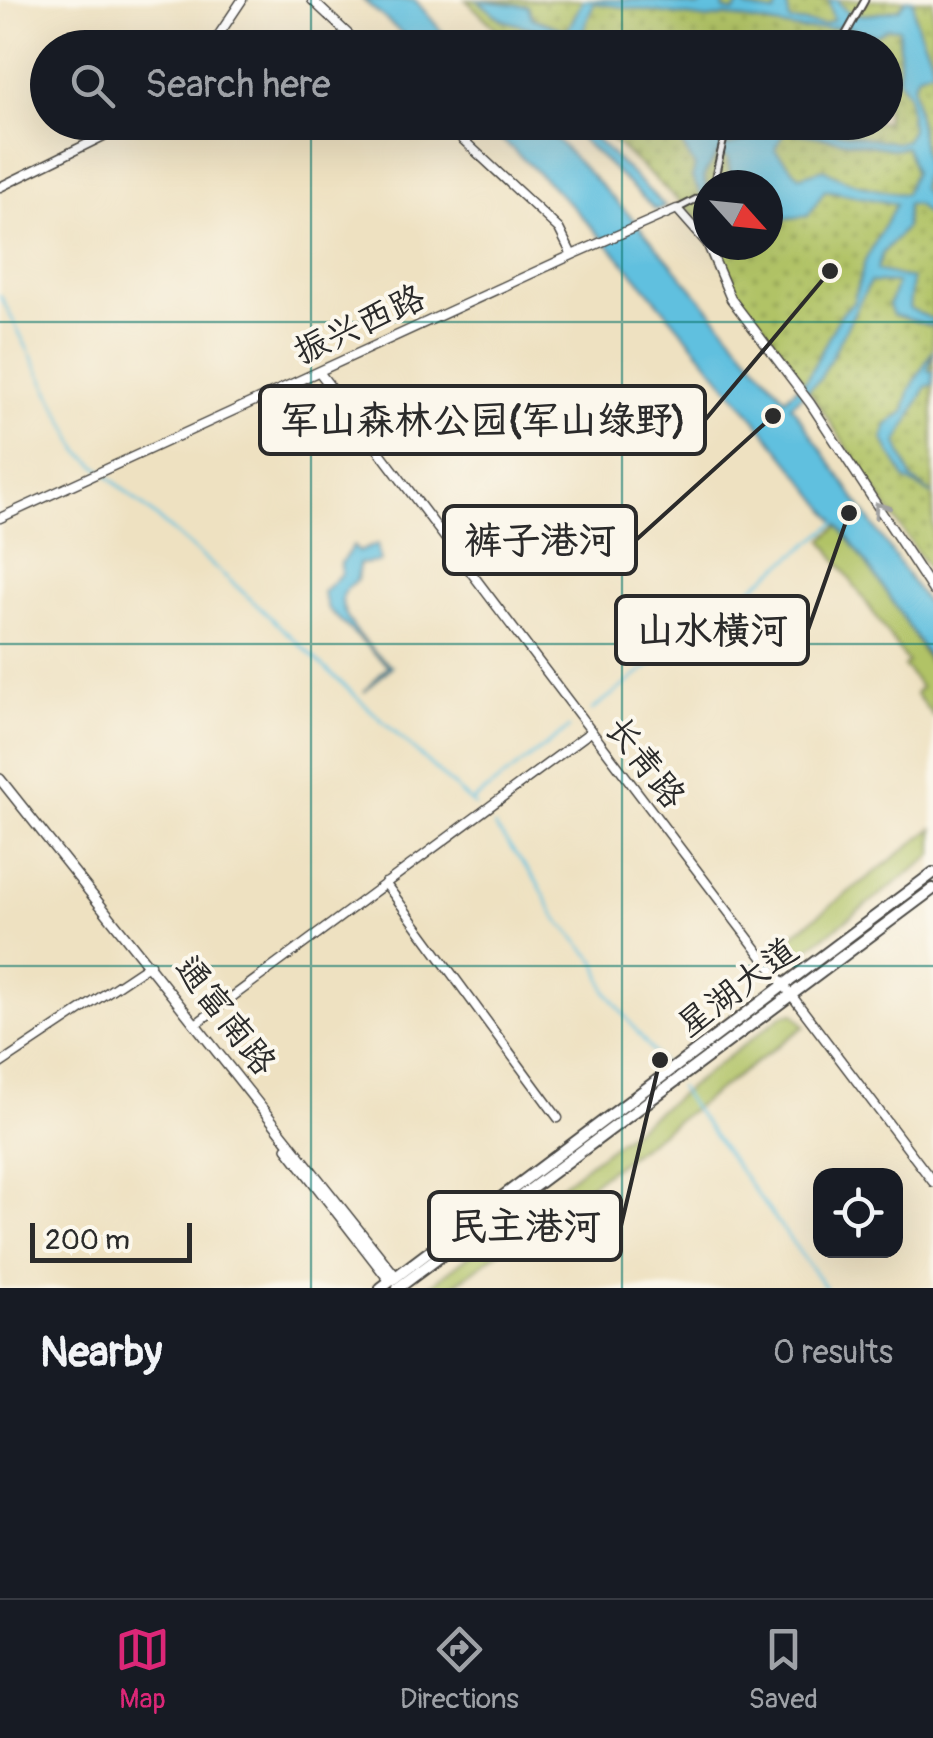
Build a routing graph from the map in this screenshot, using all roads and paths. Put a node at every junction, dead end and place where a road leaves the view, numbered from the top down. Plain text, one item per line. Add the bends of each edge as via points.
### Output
1 (242, 0) edge
2 (312, 0) edge
3 (865, 0) edge
4 (222, 30) edge
5 (344, 30) edge
6 (850, 30) edge
7 (95, 140) edge
8 (463, 140) edge
9 (724, 140) edge
10 (718, 170) edge
11 (0, 186) edge
12 (693, 201) edge
13 (677, 210) junction
14 (693, 228) edge
15 (572, 255) junction
16 (714, 260) edge
17 (320, 373) junction
18 (0, 518) edge
19 (933, 590) edge
20 (589, 733) junction
21 (0, 782) edge
22 (933, 873) edge
23 (384, 883) junction
24 (933, 888) edge
25 (148, 965) junction
26 (788, 990) junction
27 (197, 1023) junction
28 (0, 1064) edge
29 (558, 1118) dead end
30 (933, 1182) edge
31 (396, 1285) edge

1 - 4 street
2 - 5 street
3 - 6 street
7 - 11 street
8 - 15 street via 559,229
9 - 10 street
12 - 13 street
13 - 14 street
13 - 15 street, 振兴西路
15 - 17 street, 振兴西路
19 -> 16 street via 801,390 730,298
17 - 18 street, 振兴西路
17 - 20 street, 长青路
20 - 23 street
20 - 26 street, 长青路
21 - 25 main road, 通富南路
22 - 26 main road, 星湖大道
23 - 27 street
23 - 29 street
24 - 26 main road, 星湖大道
25 - 27 main road, 通富南路
25 - 28 street
25 - 31 main road, 通富南路
26 - 30 street, 长青路
26 - 31 main road, 星湖大道
27 - 31 main road, 通富南路

